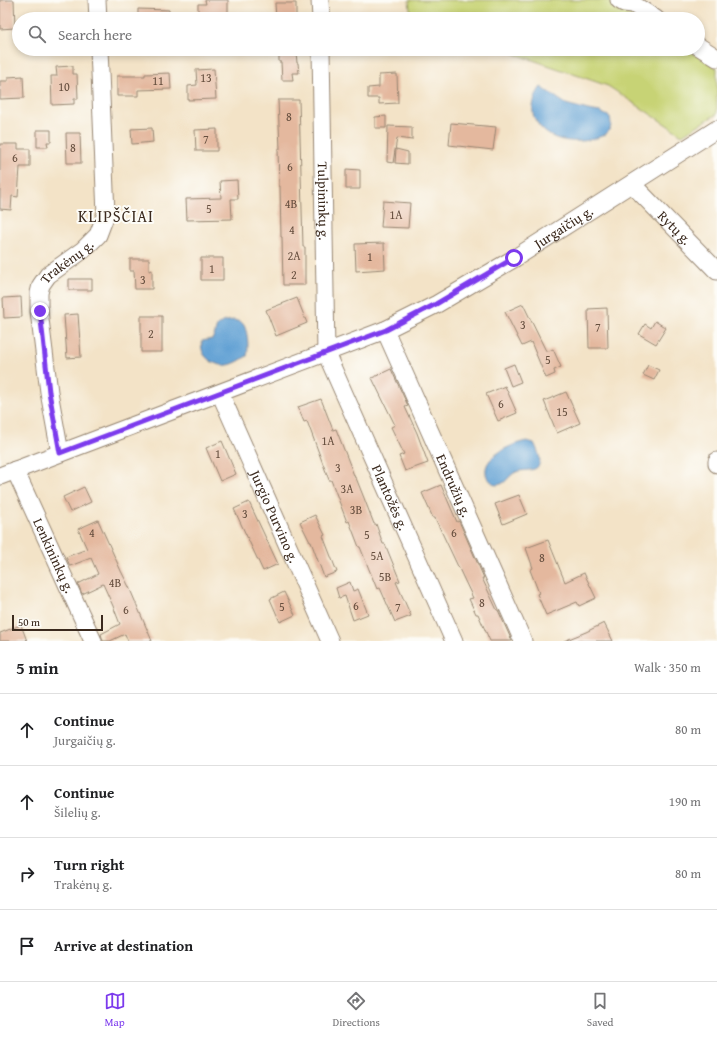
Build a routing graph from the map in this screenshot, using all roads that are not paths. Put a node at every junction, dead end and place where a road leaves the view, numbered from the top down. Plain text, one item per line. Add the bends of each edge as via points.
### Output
1 (97, 0) edge
2 (320, 0) edge
3 (629, 1) edge
4 (98, 12) edge
5 (321, 12) edge
6 (646, 12) edge
7 (705, 50) edge
8 (99, 56) edge
9 (321, 56) edge
10 (717, 58) edge
11 (717, 129) edge
12 (632, 184) junction
13 (717, 272) edge
14 (386, 330) junction
15 (326, 353) junction
16 (220, 393) junction
17 (60, 453) junction
18 (8, 473) edge
19 (94, 641) edge
20 (330, 641) edge
21 (454, 641) edge
22 (523, 641) edge

1 - 4 street
2 - 5 street
3 - 6 street
7 - 10 street
8 - 17 street, Trakėnų g. via 106,214 98,235 83,250 48,275 39,293 49,392
9 - 15 street, Tulpininkų g.
11 - 12 street, Jurgaičių g.
12 - 13 street, Rytų g.
12 - 14 street, Jurgaičių g. via 514,258
14 - 15 street, Jurgaičių g.
14 - 22 street, Endružių g.
15 - 16 street, Jurgaičių g.
15 - 21 street, Plantožės g.
16 - 17 street, Jurgaičių g.
16 - 20 street, Jurgio Purvino g.
17 - 18 street, Jurgaičių g.
18 - 19 street, Lenkininkų g.

